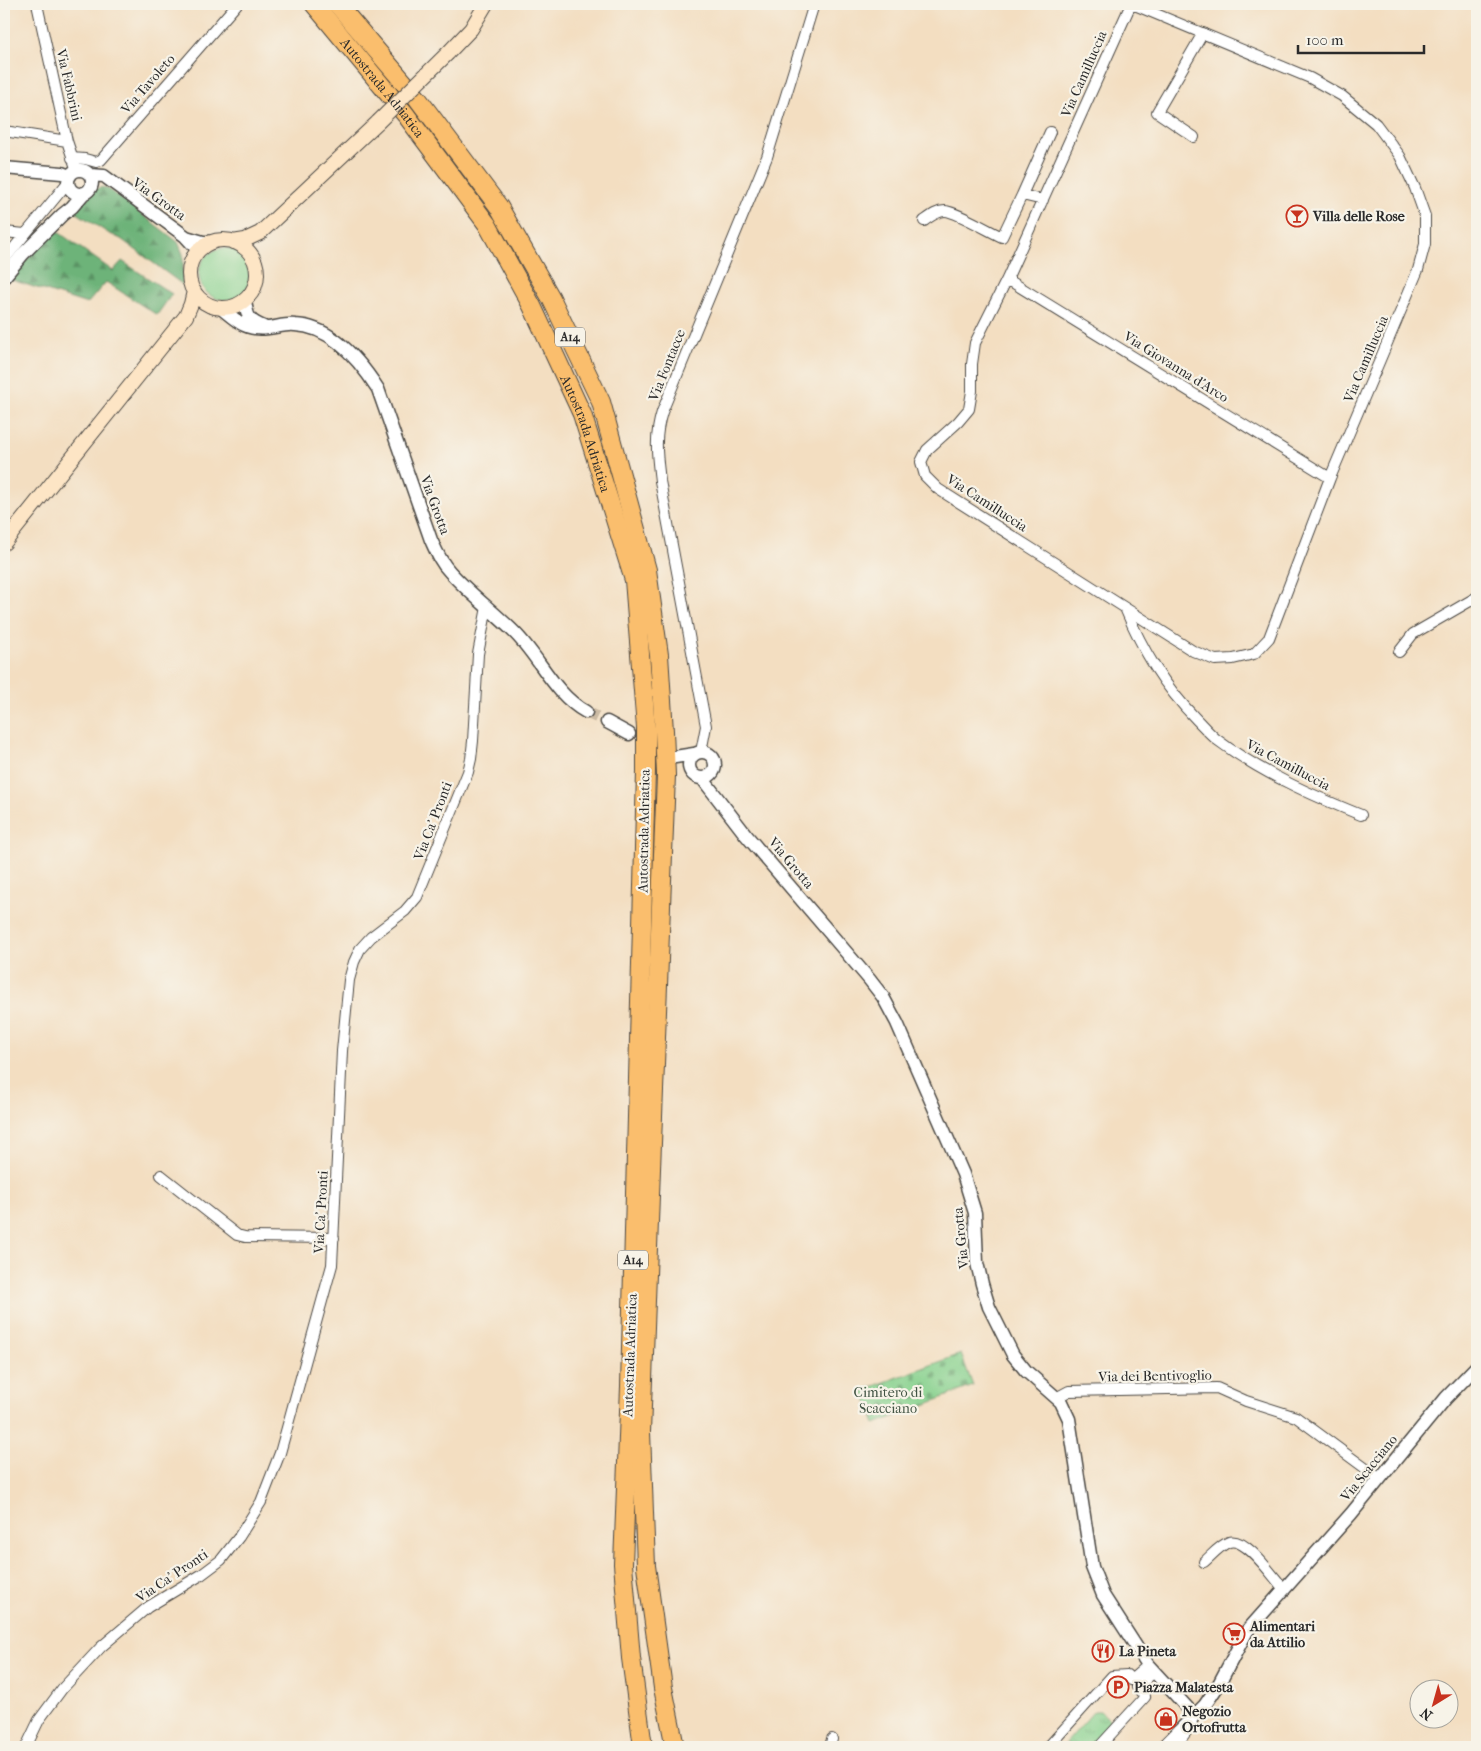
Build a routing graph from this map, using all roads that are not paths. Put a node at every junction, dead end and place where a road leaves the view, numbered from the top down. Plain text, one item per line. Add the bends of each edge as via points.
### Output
1 (37, 4) edge
2 (237, 4) edge
3 (314, 4) edge
4 (338, 4) edge
5 (486, 4) edge
6 (814, 4) edge
7 (1132, 4) edge
8 (1203, 33) junction
9 (4, 131) edge
10 (1050, 132) dead end
11 (1194, 137) dead end
12 (67, 141) junction
13 (72, 158) junction
14 (4, 168) edge
15 (79, 182) junction
16 (1022, 195) junction
17 (1042, 200) junction
18 (924, 221) dead end
19 (4, 232) edge
20 (260, 232) junction
21 (25, 234) junction
22 (185, 236) junction
23 (213, 242) junction
24 (233, 242) junction
25 (197, 253) junction
26 (253, 258) junction
27 (4, 260) edge
28 (4, 277) edge
29 (1007, 279) junction
30 (194, 290) junction
31 (245, 300) junction
32 (215, 306) junction
33 (186, 316) junction
34 (266, 328) junction
35 (1330, 478) junction
36 (4, 543) edge
37 (1477, 597) edge
38 (487, 607) junction
39 (1125, 608) junction
40 (1399, 652) dead end
41 (586, 712) tunnel mouth
42 (607, 722) tunnel mouth
43 (629, 734) dead end
44 (698, 753) junction
45 (702, 778) junction
46 (1360, 815) dead end
47 (161, 1175) dead end
48 (334, 1238) junction
49 (1477, 1366) edge
50 (1056, 1398) junction
51 (1380, 1479) junction
52 (1204, 1562) dead end
53 (1284, 1589) junction
54 (1151, 1669) junction
55 (1193, 1720) junction
56 (26, 1747) edge
57 (643, 1747) edge
58 (675, 1747) edge
59 (1050, 1747) edge
60 (1099, 1747) edge
61 (1163, 1747) edge
62 (1175, 1747) edge
63 (1183, 1747) edge

1 - 12 street, Via Fabbrini
2 - 13 street, Via Tavoleto via 101,160
3 - 57 highway, Autostrada Adriatica / A14 via 406,115 487,224 532,306 582,414 634,580 646,728 646,771 623,1564
4 - 58 highway, Autostrada Adriatica / A14 via 418,99 499,208 551,298 601,402 646,570 659,655 666,775 641,1432 646,1566 663,1688
5 - 20 main road, bridge via 471,29 448,53
6 - 44 street, Via Fontacce via 767,157 657,430 660,481 706,726
7 - 8 street, Via Camilluccia
7 - 17 street, Via Camilluccia
8 - 11 street via 1157,112
8 - 35 street, Via Camilluccia via 1310,78 1342,96 1376,124 1400,156 1425,216 1426,244 1418,270
9 - 12 street
10 - 16 street
12 - 13 street, Via Fabbrini
13 - 15 street, Via Fabbrini
14 - 15 street, Via Grotta via 62,173
15 - 21 street
15 - 22 street, Via Grotta via 115,185
15 - 28 street via 72,207
16 - 17 street
16 - 18 street via 1002,237 946,211 933,214
17 - 29 street, Via Camilluccia
19 - 21 street
20 - 24 main road via 246,240
20 - 26 main road
21 - 27 street
22 - 23 street, Via Grotta
22 - 25 street, Via Grotta
23 - 24 main road
23 - 25 main road
24 - 26 main road
25 - 30 main road via 190,271
26 - 31 main road via 257,279
29 - 35 street, Via Giovanna d'Arco
29 - 39 street, Via Camilluccia via 975,343 969,409 927,450 921,462 925,476 938,489
30 - 32 main road
30 - 33 main road
31 - 32 main road via 236,305
31 - 34 street via 251,321
32 - 33 main road
32 - 34 street, Via Grotta via 251,328
33 - 36 main road
34 - 38 street, Via Grotta via 295,325 320,331 343,347 366,371 380,396 440,558
35 - 39 street, Via Camilluccia via 1269,638 1254,654 1215,660
37 - 40 street via 1413,634
38 - 41 street, Via Grotta via 515,633 564,695
38 - 48 street, Via Ca' Pronti via 478,654 468,772 417,897 360,949 349,980 342,1051
39 - 46 street, Via Camilluccia via 1139,642 1159,674 1214,737 1256,766 1304,792
42 - 43 street
44 - 45 street via 690,760 689,767 694,775
44 - 45 street via 712,757 714,764 712,772
45 - 50 street, Via Grotta via 883,997 963,1174 975,1213 977,1263 989,1307 1013,1355 1026,1372
47 - 48 street via 245,1238
48 - 56 street, Via Ca' Pronti via 332,1265 324,1297 280,1453 261,1502 221,1560 148,1607 101,1646 62,1689 39,1720
49 - 51 street, Via Scacciano via 1446,1398
50 - 51 street, Via dei Bentivoglio via 1070,1391 1217,1388 1296,1417
50 - 54 street, Via Grotta via 1069,1418 1092,1567 1103,1595
51 - 53 street, Via Scacciano
52 - 53 street via 1226,1542 1238,1541 1247,1546
53 - 55 street, Via Scacciano via 1247,1631 1219,1684
54 - 55 street, Via Grotta
54 - 59 street via 1131,1680 1127,1675 1112,1676
54 - 60 street via 1137,1687 1144,1697
55 - 61 street, Via Scacciano
55 - 62 street
55 - 63 street

